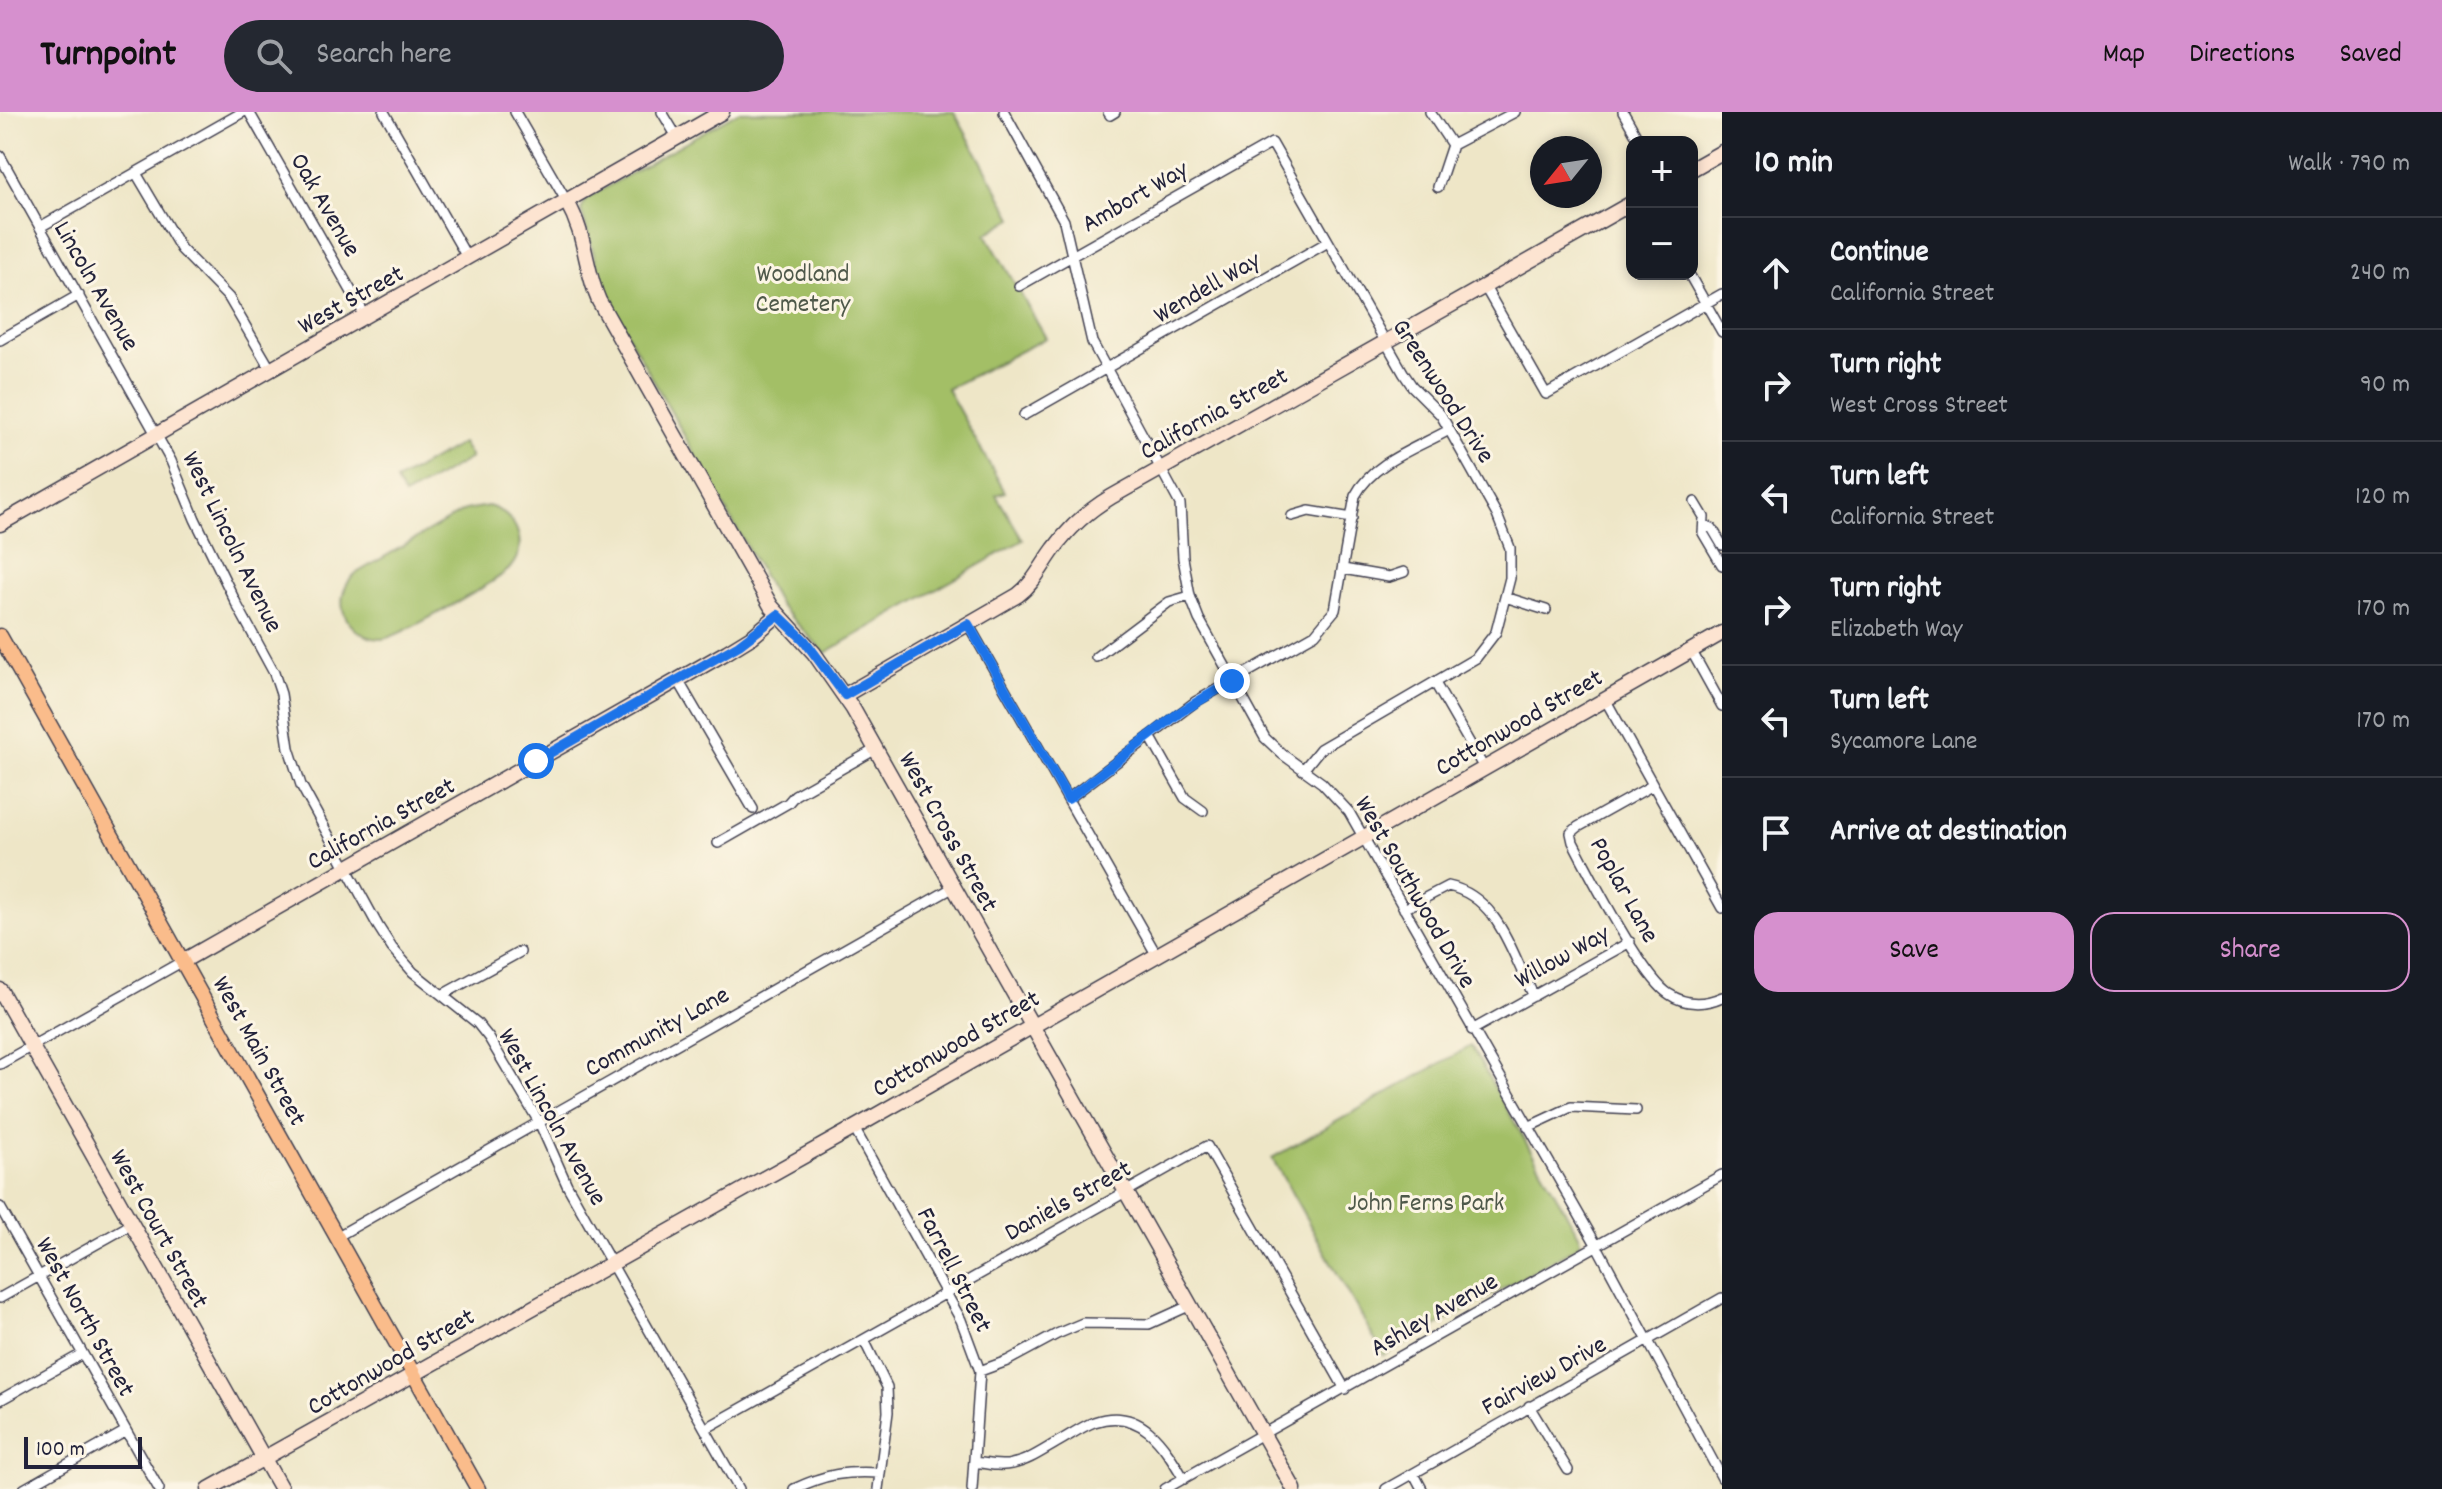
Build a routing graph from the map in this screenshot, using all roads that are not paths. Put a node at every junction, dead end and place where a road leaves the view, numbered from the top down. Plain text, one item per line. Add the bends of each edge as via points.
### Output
1 (246, 112) edge
2 (384, 112) edge
3 (515, 112) edge
4 (662, 112) edge
5 (722, 112) edge
6 (1004, 112) edge
7 (1430, 112) edge
8 (1515, 112) edge
9 (1623, 112) edge
10 (1637, 136) edge
11 (677, 137) junction
12 (1272, 143) joint
13 (1452, 145) junction
14 (1722, 152) edge
15 (0, 156) edge
16 (1698, 166) edge
17 (136, 173) junction
18 (1438, 187) dead end
19 (567, 202) junction
20 (1626, 206) edge
21 (40, 227) junction
22 (1328, 242) junction
23 (1073, 256) junction
24 (468, 259) junction
25 (1693, 280) edge
26 (1019, 286) dead end
27 (1485, 287) junction
28 (1722, 294) edge
29 (79, 295) junction
30 (1706, 303) junction
31 (366, 317) junction
32 (1722, 332) edge
33 (0, 340) edge
34 (1387, 343) junction
35 (1106, 369) junction
36 (271, 370) junction
37 (1024, 415) dead end
38 (1449, 430) junction
39 (158, 435) junction
40 (1161, 468) junction
41 (1695, 502) dead end
42 (1292, 516) dead end
43 (1352, 518) junction
44 (0, 524) edge
45 (1704, 525) junction
46 (1722, 545) edge
47 (1722, 565) edge
48 (1343, 569) junction
49 (1404, 572) dead end
50 (1190, 596) junction
51 (1505, 597) junction
52 (1546, 610) dead end
53 (778, 615) junction
54 (968, 624) junction
55 (1722, 633) edge
56 (0, 636) edge
57 (1691, 650) junction
58 (1096, 657) dead end
59 (678, 680) junction
60 (1232, 681) junction
61 (1435, 683) junction
62 (845, 695) junction
63 (1605, 699) junction
64 (1722, 706) edge
65 (1150, 736) junction
66 (876, 749) junction
67 (1484, 768) junction
68 (1303, 770) junction
69 (1653, 785) junction
70 (1068, 799) junction
71 (753, 809) dead end
72 (1203, 811) dead end
73 (1363, 837) junction
74 (718, 843) dead end
75 (347, 868) junction
76 (954, 887) junction
77 (1721, 906) edge
78 (1404, 909) junction
79 (1630, 942) junction
80 (520, 952) dead end
81 (1156, 954) junction
82 (183, 961) junction
83 (0, 990) edge
84 (442, 995) junction
85 (1534, 996) junction
86 (1722, 997) edge
87 (1033, 1026) junction
88 (1472, 1030) junction
89 (31, 1046) junction
90 (0, 1064) edge
91 (1636, 1110) dead end
92 (539, 1122) junction
93 (1528, 1127) junction
94 (854, 1128) junction
95 (1722, 1175) edge
96 (1126, 1191) junction
97 (0, 1207) edge
98 (132, 1224) junction
99 (338, 1236) junction
100 (1597, 1246) junction
101 (611, 1264) junction
102 (39, 1276) junction
103 (946, 1293) junction
104 (0, 1298) edge
105 (1722, 1298) edge
106 (1191, 1305) junction
107 (1648, 1339) junction
108 (864, 1340) junction
109 (82, 1354) junction
110 (980, 1371) junction
111 (415, 1374) junction
112 (1345, 1389) junction
113 (0, 1400) edge
114 (1529, 1406) junction
115 (705, 1429) junction
116 (126, 1431) junction
117 (1264, 1434) junction
118 (264, 1459) junction
119 (975, 1462) junction
120 (1568, 1470) dead end
121 (880, 1473) junction
122 (1414, 1474) junction
123 (1722, 1478) edge
124 (1184, 1479) junction
125 (24, 1489) edge
126 (159, 1489) edge
127 (209, 1489) edge
128 (281, 1489) edge
129 (478, 1489) edge
130 (739, 1489) edge
131 (794, 1489) edge
132 (878, 1489) edge
133 (972, 1489) edge
134 (1165, 1489) edge
135 (1294, 1489) edge
136 (1386, 1489) edge
137 (1422, 1489) edge

1 - 17 street
1 - 31 street, Oak Avenue
2 - 24 street
3 - 19 street
4 - 11 street
5 - 11 street, West Street
6 - 23 street, West Southwood Drive via 1064,221
7 - 13 street
8 - 13 street
9 - 10 street
11 - 19 street, West Street
12 - 22 street, Greenwood Drive
12 - 23 street, Ambort Way
13 - 18 street
14 - 16 street
15 - 21 street, Lincoln Avenue
17 - 21 street
17 - 36 street via 181,249 229,298
19 - 24 street, West Street
19 - 53 street, West Cross Street via 579,225 599,301
20 - 27 street, California Street
21 - 29 street, Lincoln Avenue
22 - 34 street, Greenwood Drive
22 - 35 street, Wendell Way
23 - 26 street, Ambort Way
23 - 35 street, West Southwood Drive via 1085,323
24 - 31 street, West Street
25 - 30 street
27 - 30 street via 1546,394
27 - 34 street, California Street
28 - 30 street
29 - 33 street
29 - 39 street, Lincoln Avenue
30 - 32 street
31 - 36 street, West Street
34 - 38 street, Greenwood Drive via 1412,386
34 - 40 street, California Street
35 - 37 street, Wendell Way
35 - 40 street, West Southwood Drive
36 - 39 street, West Street
38 - 43 street via 1371,474 1355,496
38 - 51 street, Greenwood Drive via 1506,531 1511,563
39 - 44 street, West Street
39 - 75 street, West Lincoln Avenue via 274,673 297,775
40 - 50 street, West Southwood Drive via 1180,504
40 - 54 street, California Street via 1090,511 1065,535 1024,591
41 - 45 street
42 - 43 street via 1309,511
43 - 48 street
45 - 46 street
45 - 47 street via 1703,533
48 - 49 street via 1389,577
48 - 60 street via 1335,610 1315,634
50 - 58 street via 1169,602
50 - 60 street, West Southwood Drive
51 - 52 street
51 - 61 street, Greenwood Drive via 1486,648
53 - 59 street, California Street via 742,644
53 - 62 street, West Cross Street
54 - 62 street, California Street
54 - 70 street
55 - 57 street, Cottonwood Street
56 - 82 main road, West Main Street
57 - 63 street, Cottonwood Street
57 - 64 street
59 - 71 street
59 - 75 street, California Street
60 - 65 street
60 - 68 street, West Southwood Drive via 1265,738
61 - 67 street
61 - 68 street, Greenwood Drive via 1320,749
62 - 66 street, West Cross Street
63 - 67 street, Cottonwood Street
63 - 69 street
65 - 70 street
65 - 72 street via 1185,798
66 - 74 street
66 - 76 street, West Cross Street
67 - 73 street, Cottonwood Street
68 - 73 street, West Southwood Drive via 1340,800
69 - 77 street
69 - 79 street, Poplar Lane via 1571,833
70 - 81 street
73 - 78 street, West Southwood Drive
73 - 81 street, Cottonwood Street
75 - 82 street, California Street
75 - 84 street, West Lincoln Avenue via 392,948
76 - 87 street, West Cross Street
76 - 92 street, Community Lane
78 - 85 street via 1448,886 1487,907
78 - 88 street, West Southwood Drive
79 - 85 street, Willow Way
79 - 86 street, Poplar Lane via 1665,993 1691,1003
80 - 84 street
81 - 87 street, Cottonwood Street
82 - 89 street, California Street
82 - 99 main road, West Main Street
83 - 89 street, West Court Street
84 - 92 street, West Lincoln Avenue via 483,1031
85 - 88 street, Willow Way
87 - 94 street, Cottonwood Street
87 - 96 street, West Cross Street
88 - 93 street, West Southwood Drive
89 - 90 street, California Street
89 - 98 street, West Court Street
91 - 93 street via 1571,1107
92 - 99 street, Community Lane
92 - 101 street, West Lincoln Avenue
93 - 100 street, West Southwood Drive
94 - 101 street, Cottonwood Street
94 - 103 street, Farrell Street
95 - 100 street, Ashley Avenue
96 - 103 street, Daniels Street
96 - 106 street, West Cross Street
96 - 112 street, Daniels Street via 1207,1146
97 - 102 street, West North Street
98 - 102 street
98 - 118 street, West Court Street
99 - 111 main road, West Main Street
100 - 107 street, West Southwood Drive
100 - 112 street, Ashley Avenue
101 - 111 street, Cottonwood Street
101 - 115 street, West Lincoln Avenue
102 - 104 street
102 - 109 street, West North Street
103 - 108 street, Daniels Street
103 - 110 street, Farrell Street
105 - 107 street, Fairview Drive
106 - 110 street via 1149,1324 1083,1323
106 - 117 street, West Cross Street
107 - 114 street, Fairview Drive
107 - 123 street, West Southwood Drive
108 - 115 street, Daniels Street
108 - 121 street via 887,1387
109 - 113 street
109 - 116 street, West North Street
110 - 119 street, Farrell Street
111 - 118 street, Cottonwood Street
111 - 129 main road, West Main Street
112 - 117 street, Ashley Avenue
114 - 120 street
114 - 122 street, Fairview Drive
115 - 130 street, West Lincoln Avenue
116 - 125 street
116 - 126 street, West North Street
117 - 124 street, Ashley Avenue
117 - 135 street, West Cross Street
118 - 127 street, Cottonwood Street
118 - 128 street, West Court Street
119 - 124 street via 1024,1461 1091,1423 1121,1420 1156,1435
119 - 133 street, Farrell Street
121 - 131 street via 836,1473
121 - 132 street
122 - 136 street, Fairview Drive
122 - 137 street
124 - 134 street, Ashley Avenue

